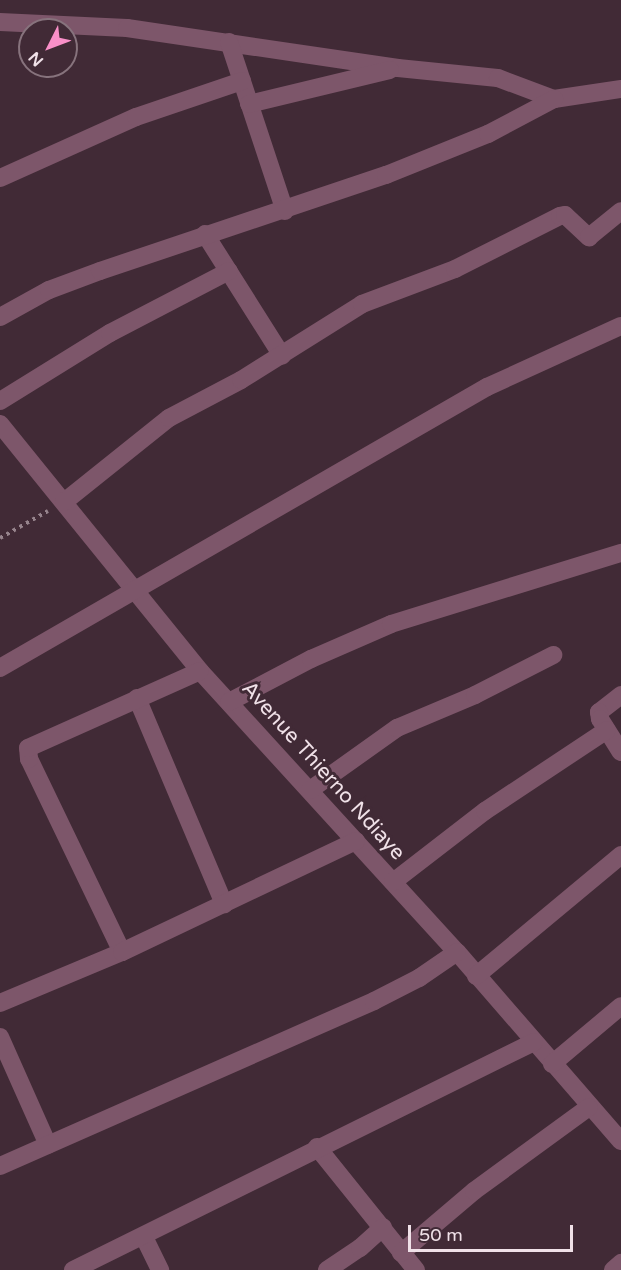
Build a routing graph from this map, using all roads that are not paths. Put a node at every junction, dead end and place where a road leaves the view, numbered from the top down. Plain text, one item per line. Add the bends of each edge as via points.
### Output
1 (0, 22) edge
2 (229, 42) junction
3 (399, 68) junction
4 (242, 81) junction
5 (621, 89) edge
6 (554, 99) junction
7 (249, 104) junction
8 (0, 178) edge
9 (285, 211) junction
10 (621, 211) edge
11 (205, 234) junction
12 (229, 272) junction
13 (0, 317) edge
14 (621, 326) edge
15 (282, 356) junction
16 (0, 401) edge
17 (0, 424) edge
18 (64, 502) junction
19 (621, 553) edge
20 (133, 592) junction
21 (553, 655) dead end
22 (0, 668) edge
23 (200, 670) junction
24 (621, 695) edge
25 (136, 698) junction
26 (230, 702) junction
27 (607, 730) junction
28 (621, 752) edge
29 (310, 790) junction
30 (356, 841) junction
31 (621, 855) edge
32 (393, 882) junction
33 (224, 904) junction
34 (122, 952) junction
35 (457, 952) junction
36 (476, 976) junction
37 (0, 1003) edge
38 (621, 1006) edge
39 (0, 1037) edge
40 (534, 1042) junction
41 (552, 1064) junction
42 (589, 1107) junction
43 (621, 1141) edge
44 (48, 1145) junction
45 (317, 1147) junction
46 (0, 1166) edge
47 (383, 1227) junction
48 (144, 1238) junction
49 (401, 1252) junction
50 (621, 1263) edge
51 (73, 1270) edge
52 (160, 1270) edge
53 (327, 1270) edge
54 (416, 1270) edge
55 (613, 1270) edge

1 - 2 street via 127,28
2 - 3 street
2 - 4 street
3 - 6 street via 498,78
3 - 7 street
4 - 7 street
4 - 8 street via 135,117
5 - 6 street
6 - 9 street via 488,134
7 - 9 street
9 - 11 street
10 - 15 street via 589,237 565,215 560,216 455,269 362,304
11 - 12 street
11 - 13 street via 49,290
12 - 15 street
12 - 16 street via 110,333
14 - 20 street via 488,387
15 - 18 street via 169,418
17 - 18 street, Avenue Thierno Ndiaye
18 - 20 street, Avenue Thierno Ndiaye
19 - 26 street via 392,624 311,659
20 - 22 street
20 - 23 street, Avenue Thierno Ndiaye
21 - 29 street via 475,695 397,728
23 - 25 street
23 - 26 street, Avenue Thierno Ndiaye
24 - 27 street via 599,712
25 - 33 street
25 - 34 street via 32,744 27,753
26 - 29 street, Avenue Thierno Ndiaye
27 - 28 street
27 - 32 street via 485,811
29 - 30 street, Avenue Thierno Ndiaye
30 - 32 street, Avenue Thierno Ndiaye
30 - 33 street
31 - 36 street
32 - 35 street, Avenue Thierno Ndiaye
33 - 34 street
34 - 37 street
35 - 36 street, Avenue Thierno Ndiaye
35 - 44 street via 419,978 374,1001
36 - 40 street, Avenue Thierno Ndiaye
38 - 41 street
39 - 44 street
40 - 41 street, Avenue Thierno Ndiaye
40 - 45 street
41 - 42 street, Avenue Thierno Ndiaye
42 - 43 street, Avenue Thierno Ndiaye
42 - 49 street via 474,1191
44 - 46 street
45 - 47 street
45 - 48 street
47 - 49 street
47 - 53 street
48 - 51 street
48 - 52 street
49 - 54 street
50 - 55 street

